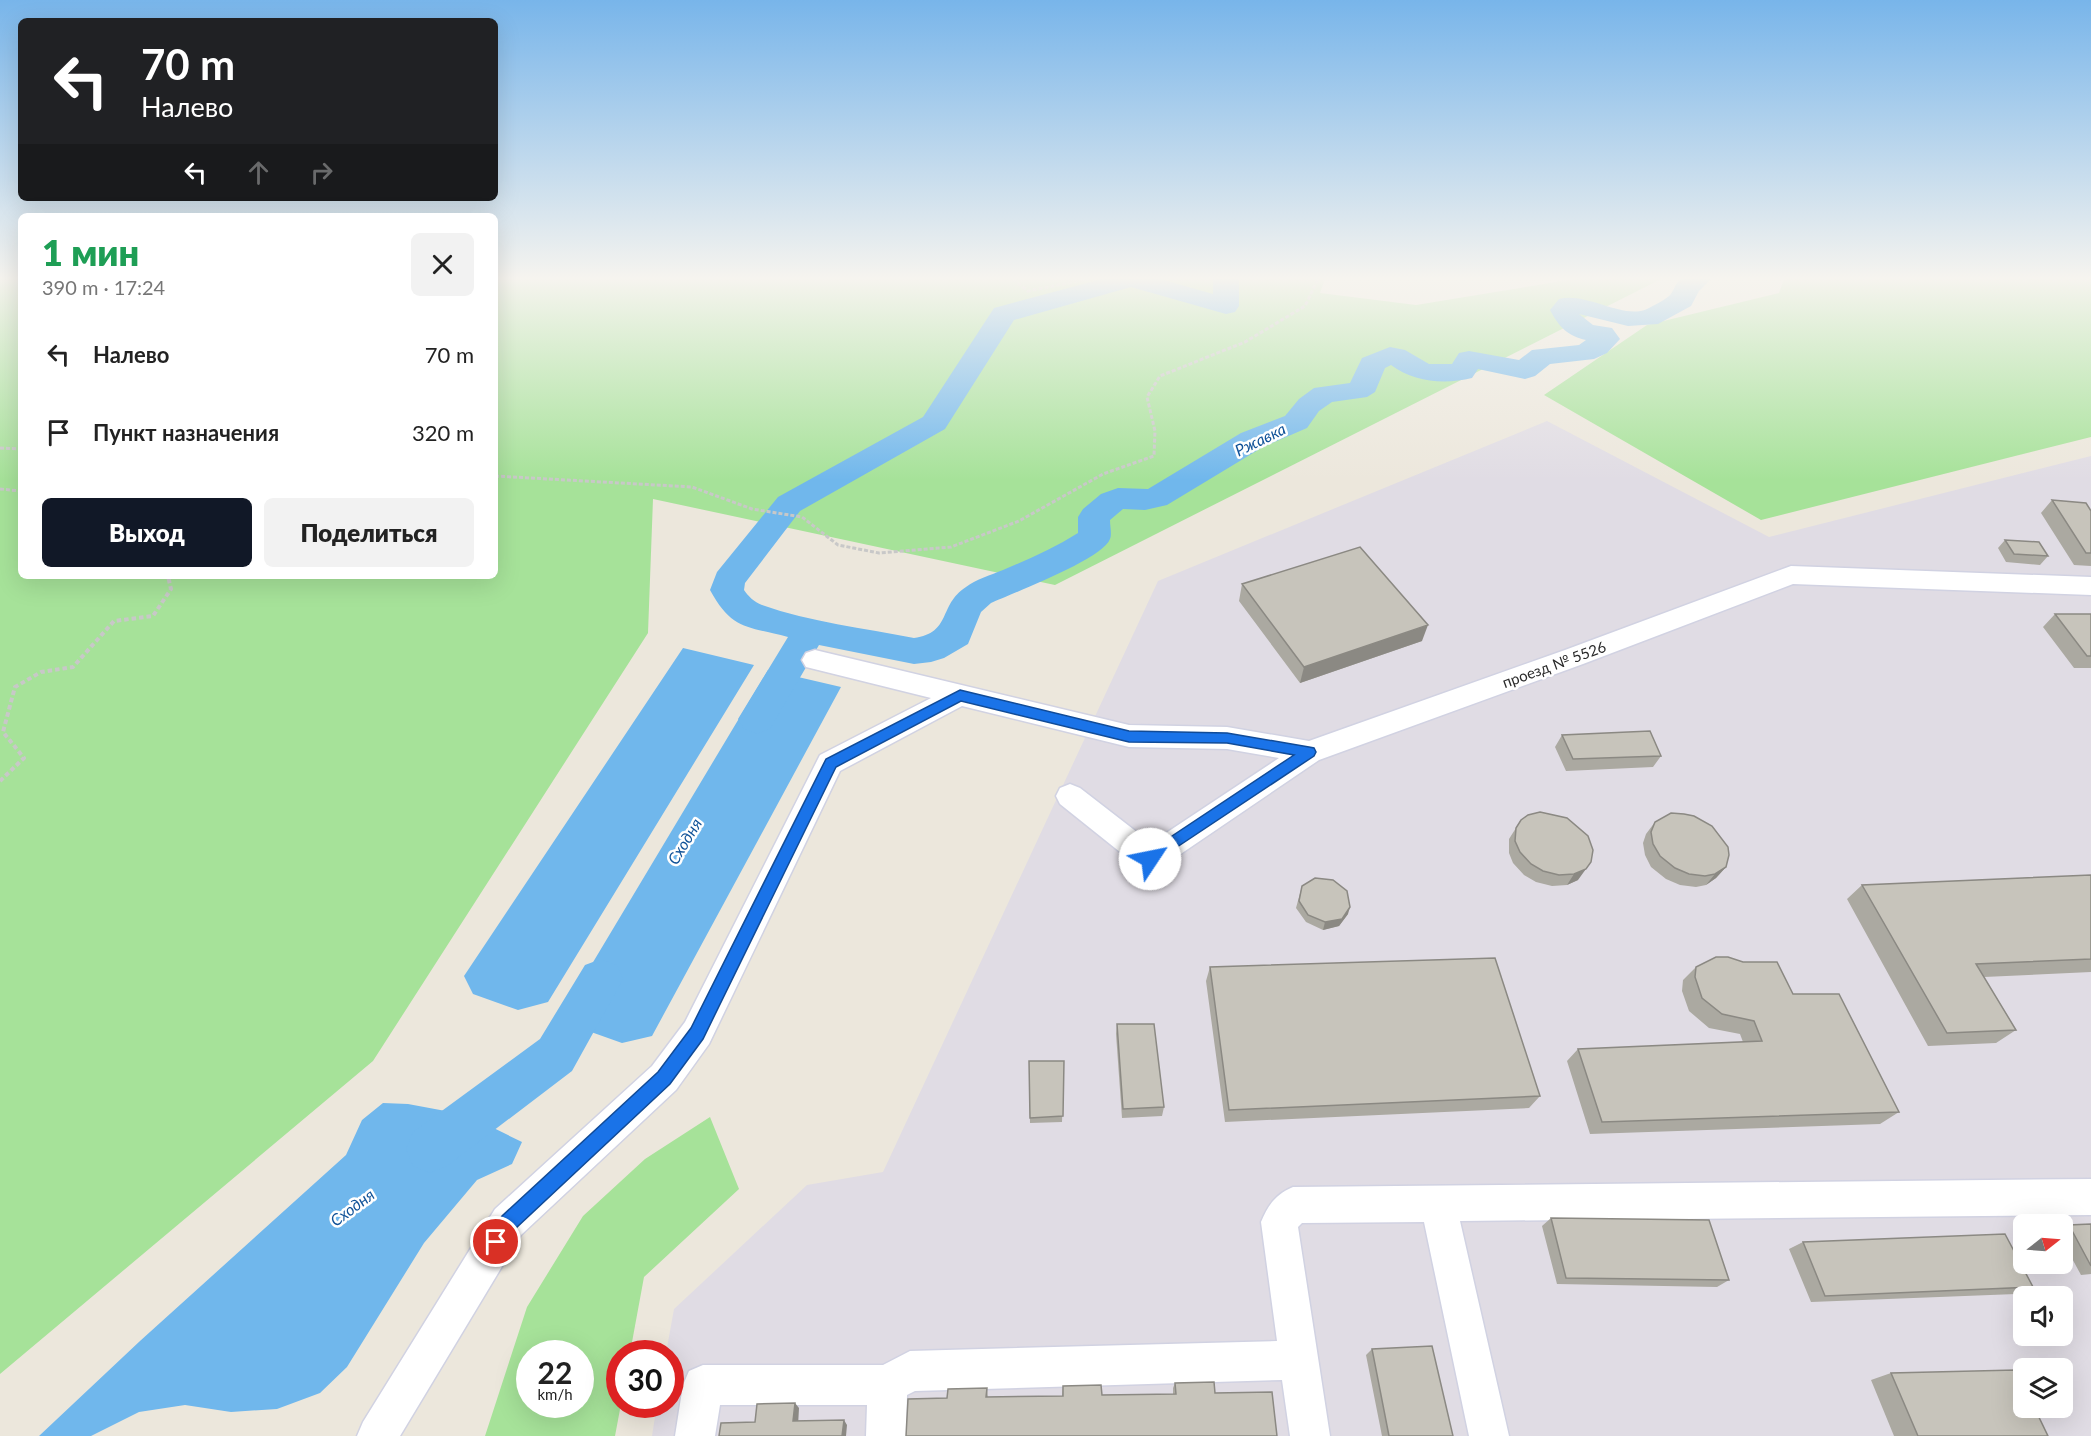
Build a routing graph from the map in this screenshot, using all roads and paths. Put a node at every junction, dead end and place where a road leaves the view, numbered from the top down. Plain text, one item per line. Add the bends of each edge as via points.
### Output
1 (1235, 346) edge
2 (0, 448) edge
3 (18, 449) edge
4 (498, 476) edge
5 (0, 489) edge
6 (18, 491) edge
7 (169, 579) edge
8 (2091, 586) edge
9 (814, 660) dead end
10 (960, 695) junction
11 (1309, 752) junction
12 (0, 781) edge
13 (1070, 796) dead end
14 (2091, 1197) edge
15 (1438, 1203) junction
16 (1298, 1360) junction
17 (888, 1385) junction
18 (377, 1436) edge
19 (695, 1436) edge
20 (886, 1436) edge
21 (1310, 1436) edge
22 (1489, 1436) edge

1 - 4 path via 1160,376 1147,397 1155,431 1154,456 1102,474 1020,521 951,547 879,553 838,544 802,517 752,509 692,487
2 - 3 path
5 - 6 path
7 - 12 path via 171,590 153,616 114,621 73,668 41,672 15,687 3,732 24,758
8 - 11 street, проезд № 5526 via 1791,575
9 - 10 street
10 - 11 street via 1129,736 1227,738
10 - 18 street via 831,763 697,1034 664,1078 508,1222
11 - 13 street, проезд № 5526 via 1150,859
14 - 15 street
15 - 16 street via 1293,1204 1278,1222
15 - 22 street
16 - 17 street via 910,1371
16 - 21 street
17 - 19 street via 703,1386
17 - 20 street

